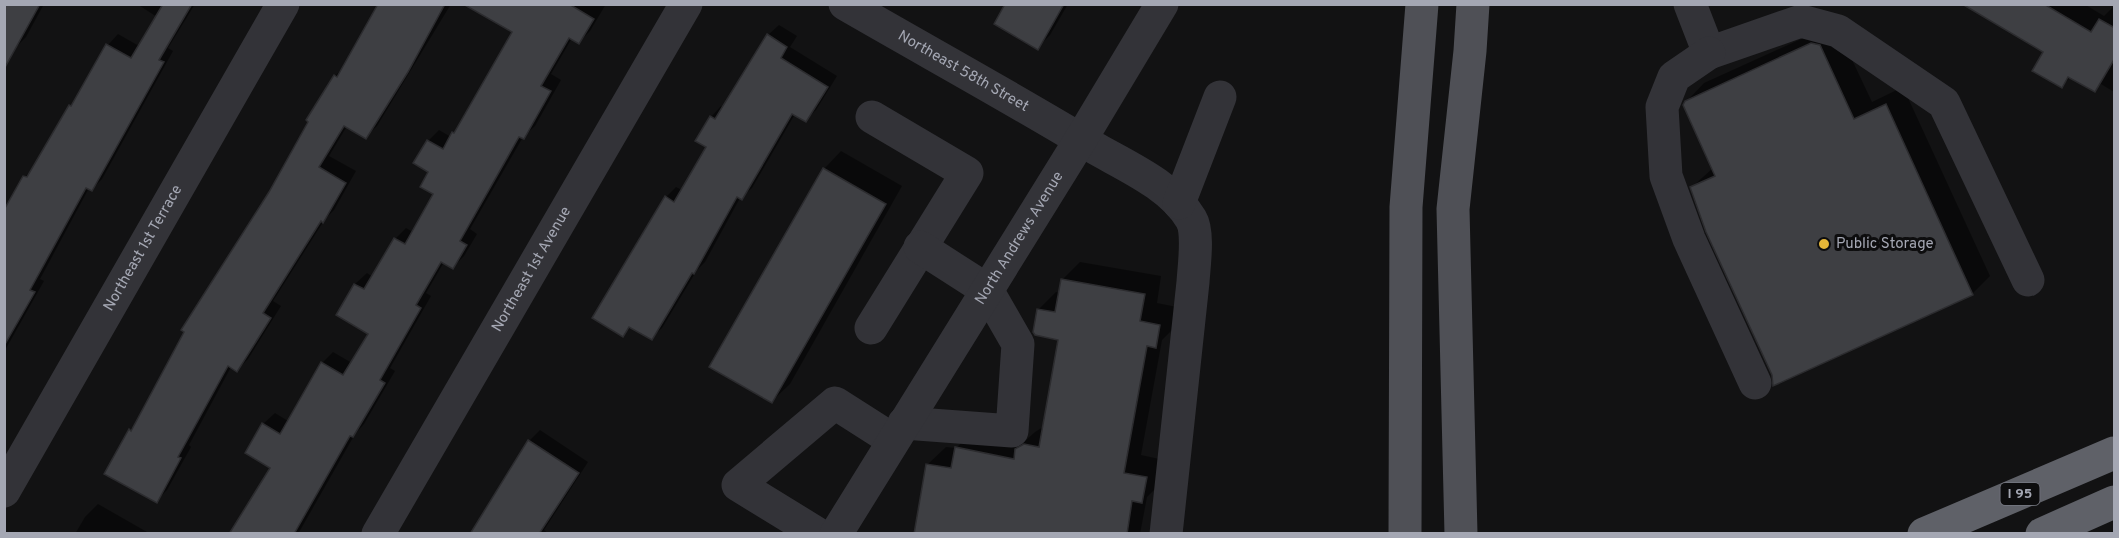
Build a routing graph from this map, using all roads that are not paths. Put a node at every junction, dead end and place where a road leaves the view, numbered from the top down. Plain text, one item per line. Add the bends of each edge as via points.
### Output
1 (283, 4) edge
2 (686, 4) edge
3 (845, 4) edge
4 (1162, 4) edge
5 (1422, 4) edge
6 (1473, 4) edge
7 (1690, 4) edge
8 (1709, 53) junction
9 (1220, 97) dead end
10 (872, 117) dead end
11 (1081, 139) junction
12 (1179, 203) junction
13 (920, 248) junction
14 (2028, 280) dead end
15 (987, 290) junction
16 (871, 328) dead end
17 (1755, 383) dead end
18 (898, 431) junction
19 (2115, 453) edge
20 (4, 492) edge
21 (856, 500) junction
22 (2115, 502) edge
23 (378, 534) edge
24 (818, 534) edge
25 (836, 534) edge
26 (861, 534) edge
27 (1167, 534) edge
28 (1405, 534) edge
29 (1461, 534) edge
30 (1924, 534) edge
31 (2042, 534) edge

1 - 20 street, Northeast 1st Terrace
2 - 23 street, Northeast 1st Avenue
3 - 11 street, Northeast 58th Street
4 - 11 street, North Andrews Avenue
5 - 28 main road via 1406,207
6 - 29 main road via 1453,209
7 - 8 street
8 - 14 street via 1801,21 1838,31 1944,103
8 - 17 street via 1674,77 1662,107 1666,176 1689,238
9 - 12 street
10 - 13 street via 967,173
11 - 12 street, Northeast 58th Street via 1159,186
11 - 15 street, North Andrews Avenue
12 - 27 street via 1193,221 1195,247
13 - 15 street
13 - 16 street
15 - 18 street, North Andrews Avenue
15 - 18 street via 1018,344 1012,431
18 - 21 street, North Andrews Avenue
18 - 24 street via 836,403 738,485
19 - 30 highway, I 95
21 - 25 street, North Andrews Avenue
21 - 26 street
22 - 31 highway

